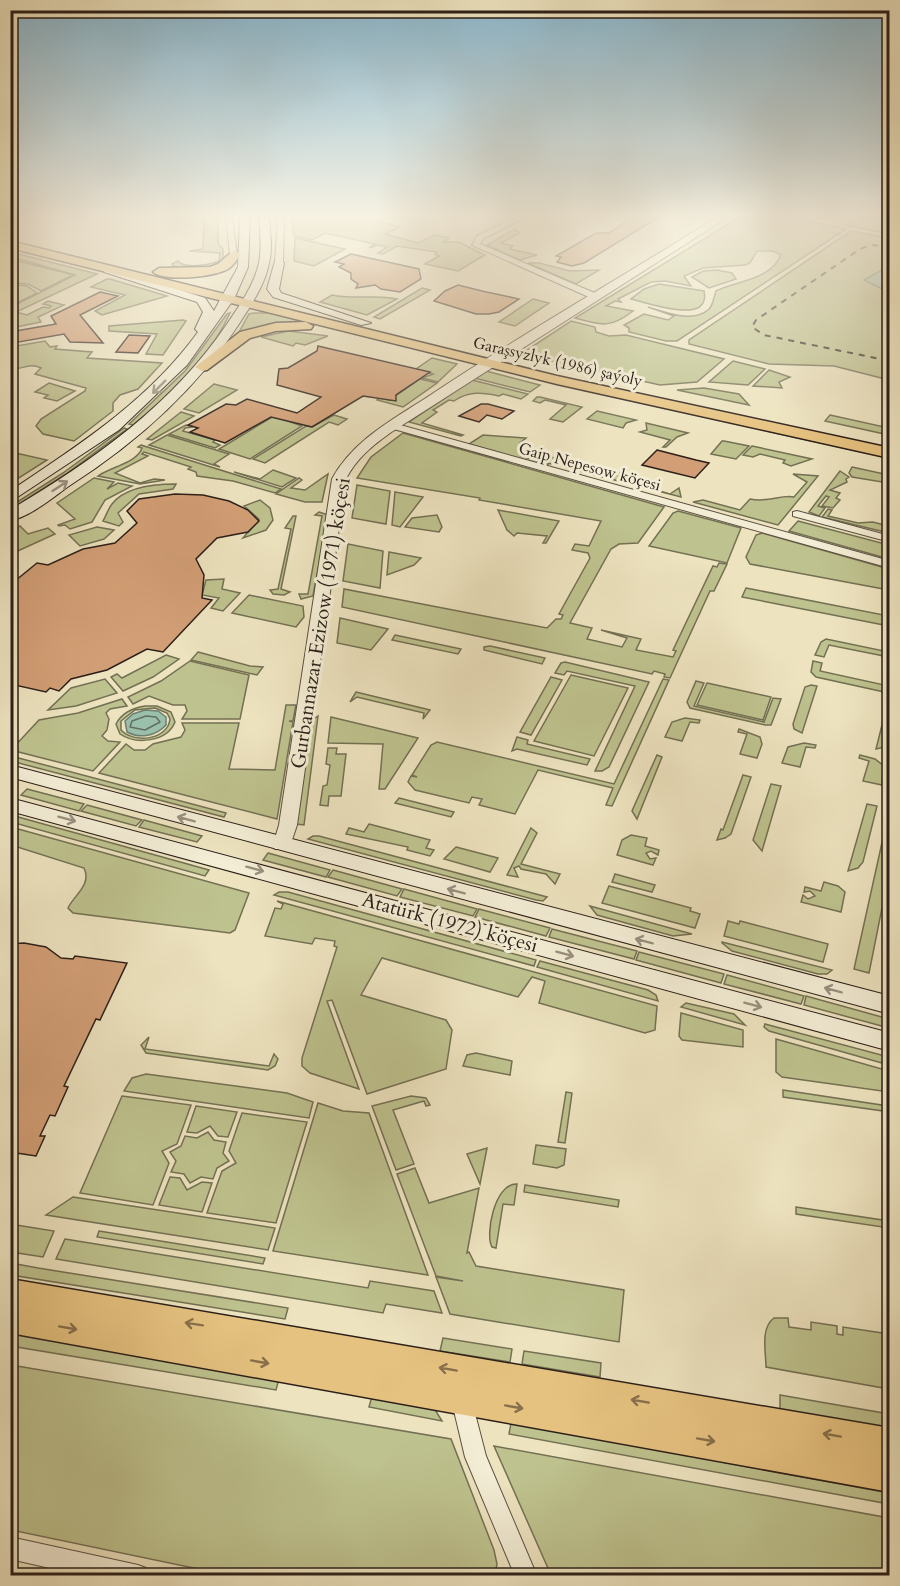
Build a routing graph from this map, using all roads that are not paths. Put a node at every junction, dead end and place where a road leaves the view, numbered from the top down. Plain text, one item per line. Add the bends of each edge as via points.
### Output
1 (177, 291) edge
2 (211, 291) edge
3 (216, 291) edge
4 (232, 291) edge
5 (252, 291) edge
6 (274, 291) edge
7 (602, 291) edge
8 (580, 292) joint
9 (230, 295) junction
10 (594, 296) junction
11 (248, 299) junction
12 (365, 323) junction
13 (413, 345) junction
14 (490, 358) junction
15 (183, 362) junction
16 (202, 367) junction
17 (393, 426) junction
18 (890, 443) edge
19 (890, 453) edge
20 (10, 498) edge
21 (797, 514) dead end
22 (10, 518) edge
23 (890, 539) edge
24 (890, 565) edge
25 (10, 771) edge
26 (10, 804) edge
27 (282, 845) junction
28 (890, 1005) edge
29 (890, 1042) edge
30 (10, 1294) edge
31 (10, 1318) edge
32 (461, 1398) junction
33 (890, 1446) edge
34 (890, 1474) edge
35 (10, 1548) edge
36 (138, 1575) edge
37 (526, 1575) edge

1 - 15 main road via 207,304 208,318
2 - 9 main road, Garaşsyzlyk (1986) şaýoly
3 - 9 main road, Garaşsyzlyk (1986) şaýoly
4 - 9 main road
5 - 11 main road
6 - 12 main road
7 - 10 street, Gurbannazar Ezizow (1971) köçesi
8 - 10 street
8 - 14 street, Gurbannazar Ezizow (1971) köçesi
9 - 11 main road, Garaşsyzlyk (1986) şaýoly
9 - 15 main road
10 - 14 street, Gurbannazar Ezizow (1971) köçesi
11 - 12 main road, Garaşsyzlyk (1986) şaýoly
11 - 13 main road, Garaşsyzlyk (1986) şaýoly
11 - 16 main road
12 - 14 main road, Garaşsyzlyk (1986) şaýoly
13 - 14 main road, Garaşsyzlyk (1986) şaýoly
13 - 16 main road via 322,327 283,327 240,338
14 - 17 street, Gurbannazar Ezizow (1971) köçesi
14 - 18 main road, Garaşsyzlyk (1986) şaýoly
14 - 19 main road, Garaşsyzlyk (1986) şaýoly via 746,423
15 -> 20 main road via 114,427
22 -> 16 main road via 129,437
17 - 24 street, Gaip Nepesow köçesi
17 - 27 street, Gurbannazar Ezizow (1971) köçesi via 354,455 339,479
21 - 23 street
27 -> 25 main road, Atatürk (1972) köçesi
26 -> 29 main road, Atatürk (1972) köçesi
28 -> 27 main road, Atatürk (1972) köçesi
33 -> 30 main road
31 -> 32 main road
32 -> 34 main road
32 - 37 street via 476,1457
35 - 36 street

